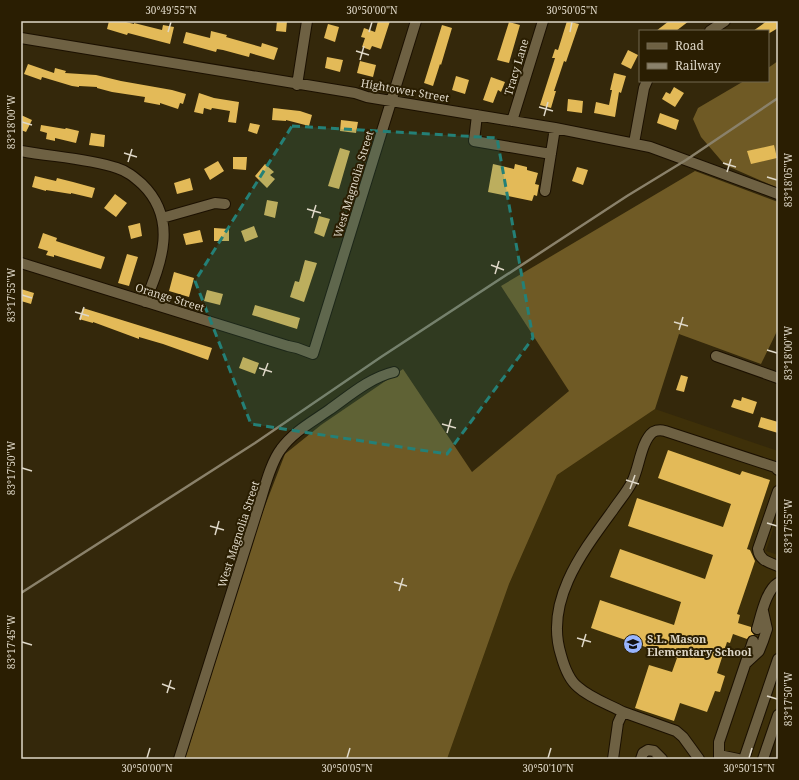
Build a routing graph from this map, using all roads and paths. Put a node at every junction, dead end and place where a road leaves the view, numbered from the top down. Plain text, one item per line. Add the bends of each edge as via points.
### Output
1 (307, 21) edge
2 (416, 21) edge
3 (543, 21) edge
4 (725, 21) edge
5 (712, 30) edge
6 (21, 38) edge
7 (647, 82) edge
8 (297, 85) junction
9 (391, 100) junction
10 (477, 115) junction
11 (512, 120) junction
12 (555, 128) junction
13 (634, 143) junction
14 (21, 150) edge
15 (551, 154) junction
16 (545, 191) dead end
17 (778, 194) edge
18 (225, 204) dead end
19 (162, 218) junction
20 (21, 264) edge
21 (145, 302) junction
22 (313, 354) joint
23 (716, 356) dead end
24 (394, 372) dead end
25 (778, 378) edge
26 (778, 470) edge
27 (778, 491) edge
28 (778, 566) edge
29 (778, 583) edge
30 (763, 611) junction
31 (757, 629) dead end
32 (753, 641) dead end
33 (778, 659) edge
34 (746, 663) junction
35 (623, 712) junction
36 (778, 715) edge
37 (719, 757) edge
38 (179, 759) edge
39 (612, 759) edge
40 (641, 759) edge
41 (662, 759) edge
42 (699, 759) edge
43 (738, 759) edge
44 (744, 759) edge
45 (763, 759) edge

1 - 8 street
2 - 9 street, West Magnolia Street
3 - 11 street, Tracy Lane
4 - 5 street
6 - 8 street, Hightower Street
7 - 13 street
8 - 9 street, Hightower Street
9 - 10 street, Hightower Street
9 - 22 street, West Magnolia Street
10 - 11 street, Hightower Street
10 - 15 street via 474,141
11 - 12 street, Hightower Street
12 - 13 street, Hightower Street
12 - 15 street
13 - 17 street, Hightower Street via 663,151
14 - 19 street via 118,168 132,175 148,190
15 - 16 street
18 - 19 street via 215,203
19 - 21 street via 165,233 155,277
20 - 21 street, Orange Street
21 - 22 street, Orange Street
23 - 25 street
24 - 38 street, West Magnolia Street via 378,377 354,392 292,437 280,450 260,502
26 - 35 street via 665,431 658,430 650,436 632,482 583,552 566,585 557,614 556,635 559,651 564,668 576,686
27 - 28 street via 758,549 763,560
29 - 30 street via 768,594
30 - 31 street
30 - 34 street via 767,630 759,652
32 - 34 street
33 - 44 street
34 - 37 street via 719,742
35 - 39 street via 618,723
35 - 42 street via 676,731
36 - 45 street
37 - 43 street
40 - 41 street via 643,753 648,750 654,751

